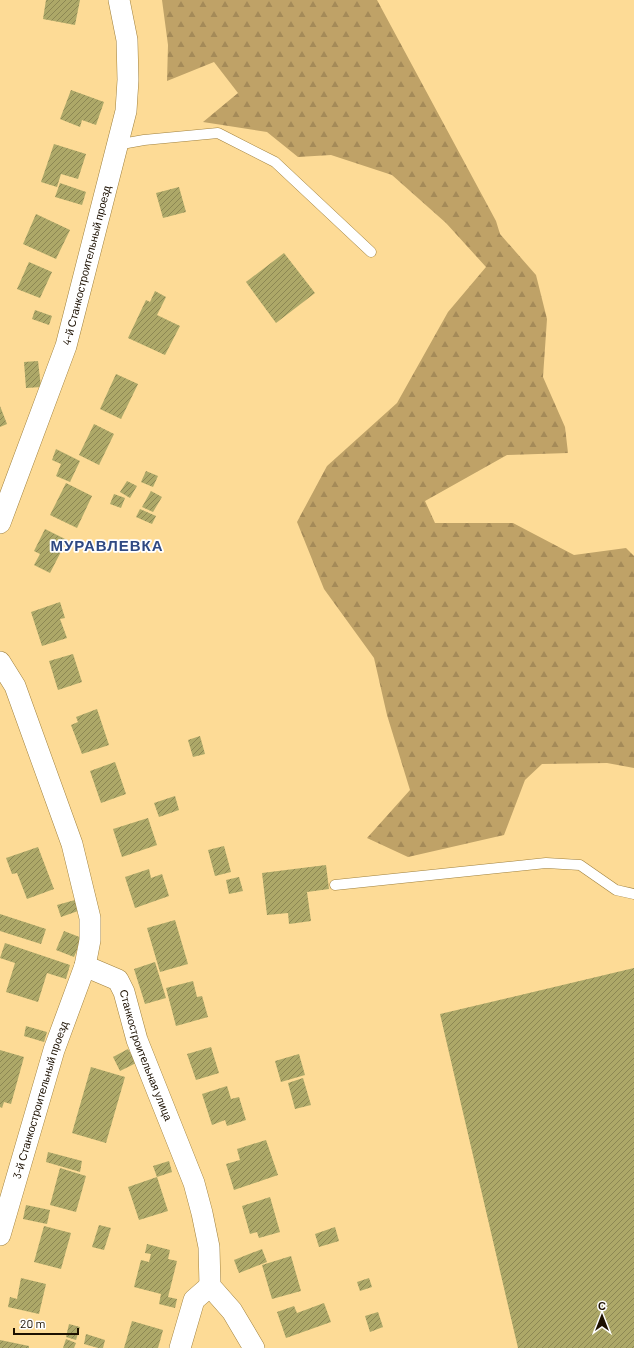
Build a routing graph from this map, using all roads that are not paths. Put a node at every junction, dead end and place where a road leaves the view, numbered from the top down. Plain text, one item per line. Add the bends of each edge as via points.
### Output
1 (119, 0) edge
2 (116, 146) junction
3 (371, 252) dead end
4 (0, 523) edge
5 (0, 662) edge
6 (335, 885) dead end
7 (634, 894) edge
8 (85, 966) junction
9 (0, 1235) edge
10 (210, 1286) junction
11 (180, 1348) edge
12 (254, 1348) edge

1 - 2 street, 4-й Станкостроительный проезд via 127,40 128,80 126,111
2 - 3 lane via 144,140 218,133 275,162
2 - 4 street, 4-й Станкостроительный проезд via 66,346
5 - 8 street via 15,686 72,844 90,918 90,940
6 - 7 lane via 546,863 580,865 616,890
8 - 9 street, 3-й Станкостроительный проезд via 54,1050
8 - 10 street, Станкостроительная улица via 118,980 124,992 137,1040 194,1183 209,1247
10 - 11 street via 194,1300
10 - 12 street via 232,1311

